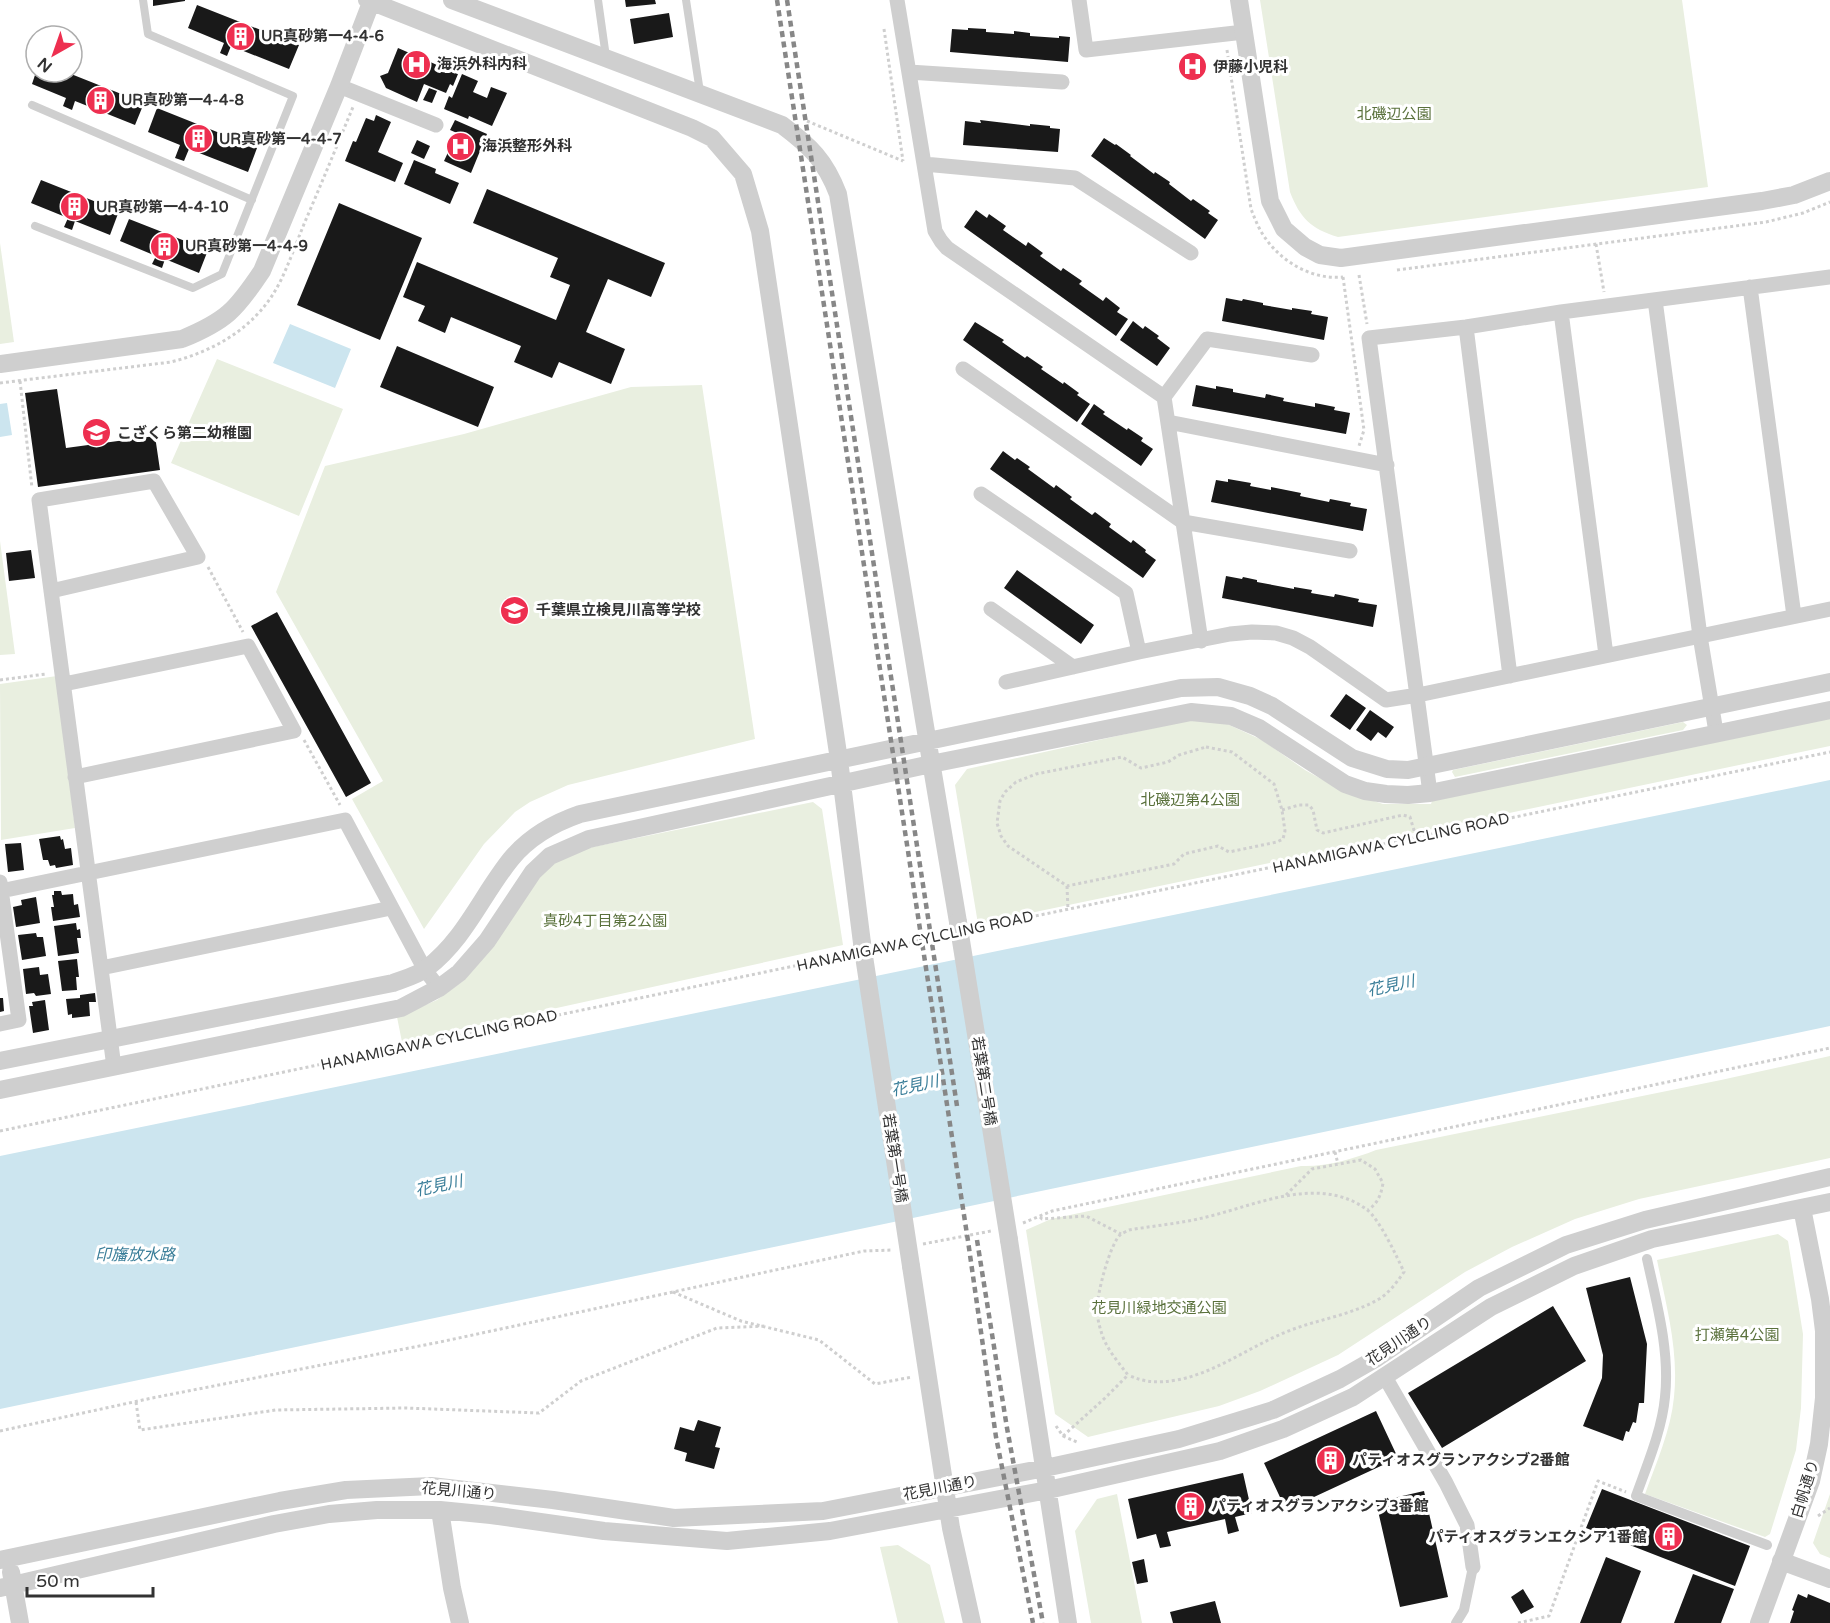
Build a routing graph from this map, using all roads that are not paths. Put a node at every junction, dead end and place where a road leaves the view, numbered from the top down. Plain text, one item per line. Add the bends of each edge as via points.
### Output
1 (143, 0) edge
2 (452, 0) edge
3 (598, 0) edge
4 (686, 0) edge
5 (897, 0) edge
6 (1079, 0) edge
7 (1239, 0) edge
8 (370, 1) edge
9 (1244, 32) junction
10 (606, 58) junction
11 (909, 72) junction
12 (1062, 82) dead end
13 (339, 86) junction
14 (700, 94) junction
15 (32, 105) dead end
16 (436, 125) dead end
17 (924, 164) junction
18 (1830, 181) edge
19 (252, 200) junction
20 (35, 226) dead end
21 (1191, 253) dead end
22 (1830, 277) edge
23 (1750, 287) junction
24 (1655, 300) junction
25 (1561, 312) junction
26 (1466, 327) junction
27 (1312, 355) dead end
28 (0, 364) edge
29 (963, 369) dead end
30 (1164, 397) junction
31 (1167, 422) junction
32 (1387, 465) junction
33 (981, 494) dead end
34 (1183, 522) junction
35 (1350, 551) dead end
36 (51, 591) junction
37 (991, 609) dead end
38 (1830, 609) edge
39 (1794, 616) junction
40 (1700, 636) junction
41 (1201, 641) junction
42 (1139, 652) junction
43 (1606, 655) junction
44 (1073, 667) junction
45 (1510, 675) junction
46 (63, 678) junction
47 (1006, 682) dead end
48 (1830, 682) edge
49 (1418, 695) junction
50 (1711, 706) junction
51 (1830, 710) edge
52 (1716, 732) junction
53 (927, 740) junction
54 (839, 760) junction
55 (931, 764) junction
56 (1427, 767) junction
57 (75, 777) junction
58 (842, 783) junction
59 (1430, 793) junction
60 (88, 873) junction
61 (1, 886) edge
62 (391, 908) junction
63 (101, 968) junction
64 (425, 970) junction
65 (439, 988) junction
66 (0, 1024) edge
67 (111, 1040) junction
68 (0, 1061) edge
69 (114, 1067) junction
70 (0, 1090) edge
71 (1830, 1177) edge
72 (1830, 1202) edge
73 (1802, 1208) junction
74 (1647, 1259) dead end
75 (1385, 1377) junction
76 (1045, 1468) junction
77 (945, 1487) junction
78 (1048, 1490) junction
79 (440, 1510) junction
80 (948, 1510) junction
81 (1767, 1545) dead end
82 (4, 1559) edge
83 (1781, 1561) junction
84 (1473, 1567) joint
85 (1830, 1579) edge
86 (7, 1586) edge
87 (452, 1588) junction
88 (20, 1623) edge
89 (455, 1623) edge
90 (460, 1623) edge
91 (972, 1623) edge
92 (1068, 1623) edge
93 (1456, 1623) edge
94 (1759, 1623) edge

1 - 19 lane via 148,34 293,96
2 - 10 street, 若葉第二号橋
3 - 10 lane
4 - 14 lane
5 - 11 street
6 - 9 street via 1086,50
7 - 9 street
8 - 13 street
8 - 54 street, 若葉第一号橋 via 692,128 712,138 743,174 760,231
9 - 18 street via 1270,201 1284,229 1320,255 1341,258 1762,201 1794,195
10 - 14 street, 若葉第二号橋
11 - 12 street
11 - 17 street
13 - 16 street
13 - 28 street via 262,271 230,313 182,339
14 - 53 street, 若葉第二号橋 via 782,125 815,152 838,194
15 - 19 lane
17 - 21 street via 1075,178
17 - 30 street via 935,231 947,248
19 - 20 lane via 222,274 193,288
22 - 23 street
23 - 24 street
23 - 39 street
24 - 25 street
24 - 40 street
25 - 26 street
25 - 43 street
26 - 32 street via 1369,338
26 - 45 street
27 - 30 street via 1207,339
29 - 34 street
30 - 31 street
31 - 32 street
31 - 34 street
32 - 49 street
33 - 42 street via 1126,593
34 - 35 street
34 - 41 street
36 - 36 street via 39,500 154,481 198,557
36 - 46 street
37 - 44 street
38 - 39 street
39 - 40 street
40 - 43 street
40 - 50 street
41 - 42 street
41 - 49 street via 1230,634 1276,633 1310,647 1386,700
42 - 44 street
43 - 45 street
44 - 47 street
45 - 49 street
46 - 57 street
46 - 57 street via 248,646 294,731
48 - 50 street
49 - 56 street
50 - 52 street
50 - 56 street
51 - 52 street
52 - 59 street
53 - 54 street
53 - 55 street, 若葉第二号橋
53 - 56 street via 1181,688 1218,687 1272,706 1352,758 1387,769
54 - 58 street, 若葉第一号橋
54 - 64 street via 580,813 556,822 512,858 467,926
55 - 58 street
55 - 59 street via 1191,712 1231,716 1258,728 1345,784 1386,794
55 - 76 street, 若葉第二号橋, bridge via 962,928
56 - 59 street
57 - 60 street
58 - 65 street via 589,839 550,856 533,872 487,941 459,973
58 - 77 street, 若葉第一号橋, bridge
60 - 61 street
60 - 62 street via 345,820
60 - 63 street
61 - 66 street via 19,1020
62 - 63 street
62 - 64 street
63 - 67 street
64 - 65 street
64 - 67 street via 393,983
65 - 69 street via 401,1008
67 - 68 street
67 - 69 street
69 - 70 street
71 - 76 street, 花見川通り via 1645,1220 1566,1245 1479,1288 1375,1359 1274,1410 1179,1439
72 - 73 street, 花見川通り
73 - 75 street, 花見川通り via 1652,1239 1574,1266 1491,1306
73 - 83 street, 白帆通り via 1824,1331 1824,1398 1811,1481
74 - 81 street via 1662,1337 1665,1399 1636,1496
75 - 78 street, 花見川通り via 1283,1429 1220,1451
75 - 84 street via 1467,1525
76 - 77 street, 花見川通り
76 - 78 street, 若葉第二号橋
77 - 80 street, 若葉第一号橋
77 - 82 street, 花見川通り via 823,1511 674,1518 431,1486 346,1490
78 - 80 street, 花見川通り
78 - 92 street, 若葉第二号橋
79 - 80 street, 花見川通り via 604,1532 727,1541 830,1531
79 - 86 street, 花見川通り via 329,1514
79 - 87 street
80 - 91 street, 若葉第一号橋
82 - 86 street
83 - 85 street
83 - 94 street, 白帆通り
84 - 93 street via 1464,1610
86 - 88 street
87 - 89 street
87 - 90 street

